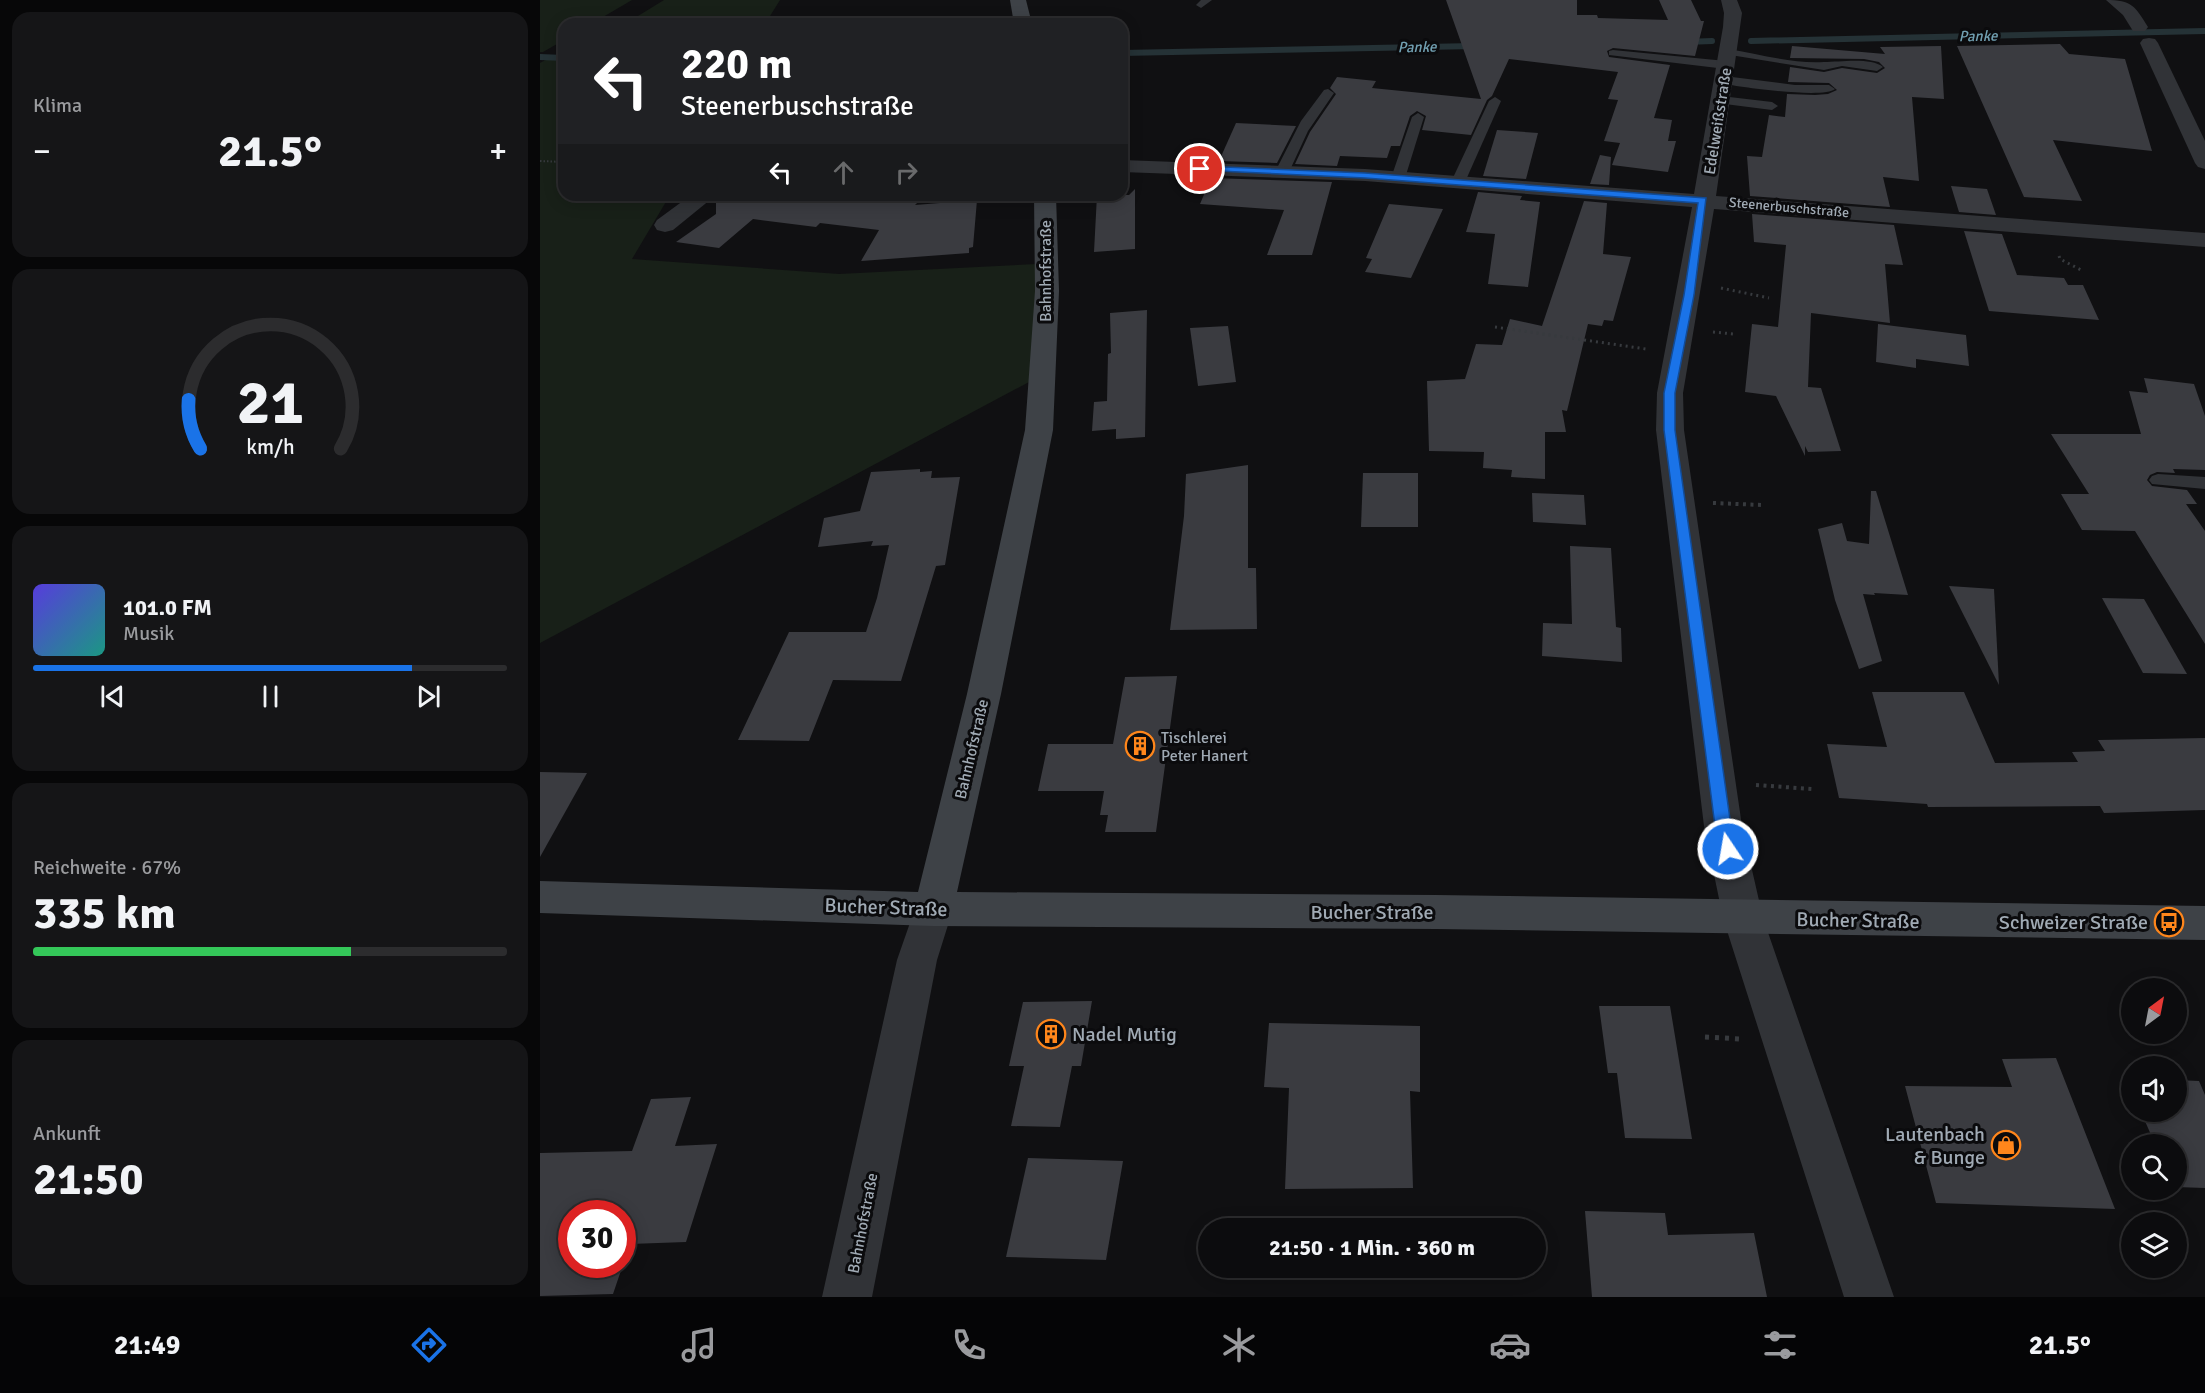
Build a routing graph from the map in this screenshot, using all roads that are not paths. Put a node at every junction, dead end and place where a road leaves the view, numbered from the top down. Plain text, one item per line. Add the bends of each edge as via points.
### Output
1 (1018, 0) edge
2 (1729, 0) edge
3 (2114, 0) edge
4 (1022, 18) edge
5 (1613, 53) dead end
6 (1877, 67) dead end
7 (1725, 74) junction
8 (1829, 89) dead end
9 (1328, 93) dead end
10 (1495, 101) dead end
11 (1772, 106) dead end
12 (1418, 117) dead end
13 (2205, 164) edge
14 (1128, 166) edge
15 (1282, 172) junction
16 (1398, 178) junction
17 (1458, 182) junction
18 (1703, 200) junction
19 (697, 201) edge
20 (1045, 201) edge
21 (665, 225) dead end
22 (2205, 240) edge
23 (2158, 480) dead end
24 (2205, 483) edge
25 (540, 897) edge
26 (933, 909) junction
27 (1743, 918) junction
28 (2205, 923) edge
29 (848, 1297) edge
30 (1869, 1297) edge

1 - 4 street
2 - 7 street, Edelweißstraße via 1733,13
3 - 13 street via 2130,12 2144,35
5 - 7 lane
6 - 7 lane via 1801,64
7 - 8 lane via 1795,89
7 - 11 lane
7 - 18 street, Edelweißstraße
9 - 15 lane via 1303,127
10 - 17 lane
12 - 16 lane
14 - 15 street, Steenerbuschstraße
15 - 16 street, Steenerbuschstraße
16 - 17 street, Steenerbuschstraße
17 - 18 street, Steenerbuschstraße
18 - 22 street, Steenerbuschstraße
18 - 27 street, Edelweißstraße via 1670,393 1670,430 1723,826
19 - 21 street
20 - 26 street, Bahnhofstraße via 1047,291 1040,430
23 - 24 lane
25 - 26 street, Bucher Straße
26 - 27 street, Bucher Straße
26 - 29 street, Bahnhofstraße via 917,960
27 - 28 street, Bucher Straße
27 - 30 street

